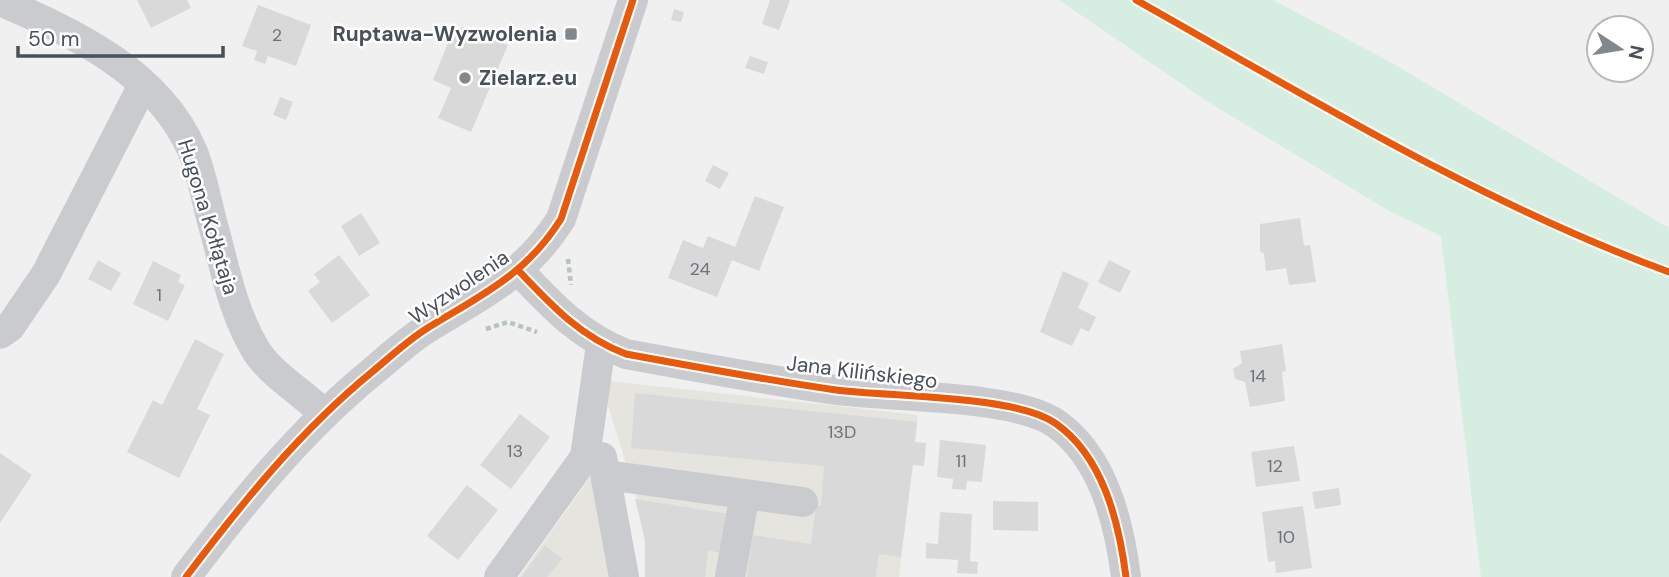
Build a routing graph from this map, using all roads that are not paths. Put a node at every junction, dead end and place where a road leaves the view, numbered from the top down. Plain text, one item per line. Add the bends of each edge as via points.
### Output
1 (633, 0) edge
2 (0, 1) edge
3 (144, 85) junction
4 (519, 271) junction
5 (0, 334) edge
6 (600, 344) junction
7 (592, 401) junction
8 (323, 413) junction
9 (606, 475) junction
10 (745, 494) junction
11 (803, 502) dead end
12 (186, 577) edge
13 (499, 577) edge
14 (624, 577) edge
15 (730, 577) edge
16 (1126, 577) edge

1 - 4 street, Wyzwolenia via 561,219
2 - 3 street, Hugona Kołłątaja via 70,33
3 - 5 street via 46,274
3 - 8 street, Hugona Kołłątaja via 178,123 193,153 237,314 259,355
4 - 6 street, Jana Kilińskiego via 574,327
4 - 8 street, Wyzwolenia via 425,330
6 - 7 street
6 - 16 street, Jana Kilińskiego via 653,359 837,390 1023,408 1074,438 1108,493
7 - 9 street
7 - 13 street via 585,457
8 - 12 street, Wyzwolenia
9 - 10 street
9 - 14 street
10 - 11 street
10 - 15 street

